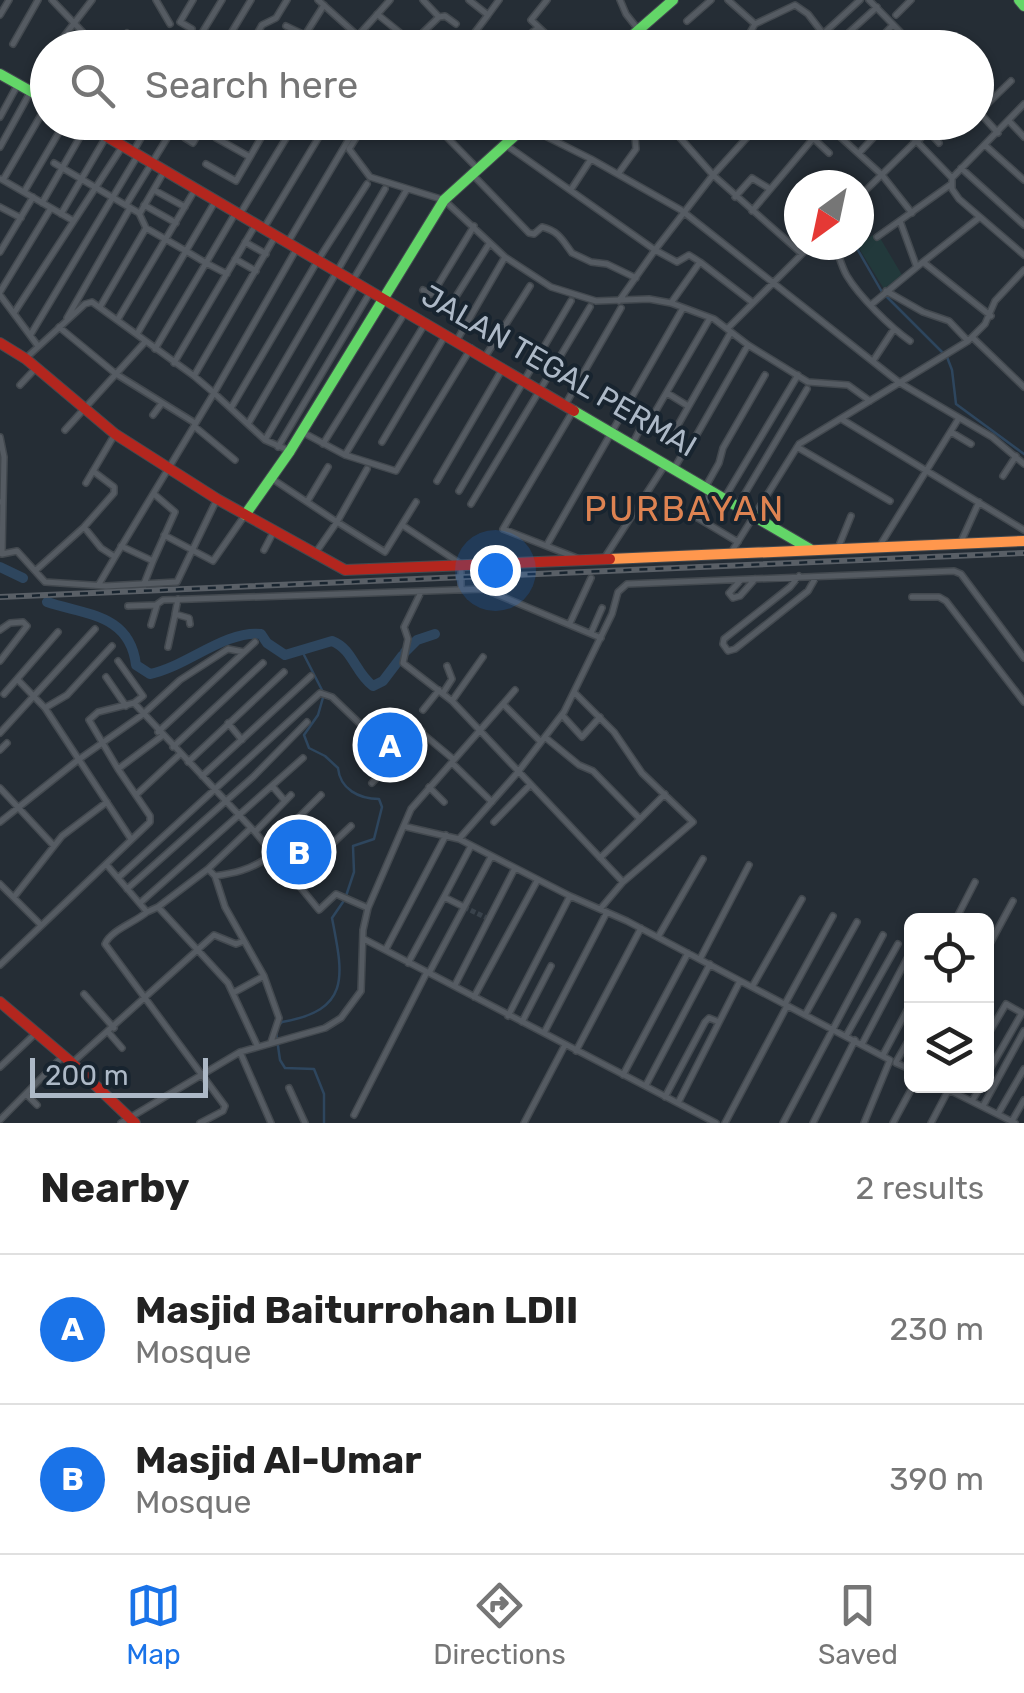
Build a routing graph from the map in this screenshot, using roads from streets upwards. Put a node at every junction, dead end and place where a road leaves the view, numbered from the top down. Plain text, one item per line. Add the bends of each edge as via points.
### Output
1 (9, 0) edge
2 (38, 0) edge
3 (52, 0) edge
4 (92, 0) edge
5 (156, 0) edge
6 (193, 0) edge
7 (222, 0) edge
8 (251, 0) edge
9 (287, 0) edge
10 (390, 0) edge
11 (423, 0) edge
12 (470, 0) edge
13 (499, 0) edge
14 (547, 0) edge
15 (620, 0) edge
16 (673, 0) edge
17 (711, 0) edge
18 (728, 0) edge
19 (743, 0) edge
20 (860, 0) edge
21 (870, 0) edge
22 (911, 0) edge
23 (1019, 0) edge
24 (321, 3) edge
25 (1024, 6) edge
26 (876, 7) junction
27 (736, 8) junction
28 (376, 14) junction
29 (0, 15) edge
30 (896, 15) dead end
31 (488, 16) junction
32 (440, 17) junction
33 (687, 21) dead end
34 (72, 24) junction
35 (170, 24) dead end
36 (456, 24) dead end
37 (755, 24) junction
38 (894, 25) junction
39 (286, 26) dead end
40 (641, 27) junction
41 (538, 28) junction
42 (68, 30) edge
43 (78, 30) edge
44 (192, 30) dead end
45 (204, 30) edge
46 (233, 30) edge
47 (259, 30) edge
48 (296, 30) edge
49 (307, 30) edge
50 (351, 30) edge
51 (362, 30) edge
52 (397, 30) edge
53 (426, 30) edge
54 (477, 30) edge
55 (535, 30) edge
56 (540, 30) edge
57 (638, 30) edge
58 (643, 30) edge
59 (752, 30) edge
60 (819, 30) edge
61 (827, 30) edge
62 (851, 30) edge
63 (889, 30) edge
64 (899, 30) edge
65 (14, 44) dead end
66 (0, 74) edge
67 (1011, 81) dead end
68 (18, 84) junction
69 (30, 92) edge
70 (30, 96) edge
71 (994, 96) edge
72 (1024, 104) edge
73 (0, 116) edge
74 (1008, 122) junction
75 (994, 128) edge
76 (30, 131) edge
77 (998, 132) junction
78 (994, 137) edge
79 (1024, 137) edge
80 (54, 140) edge
81 (77, 140) edge
82 (104, 140) edge
83 (113, 140) edge
84 (138, 140) edge
85 (166, 140) edge
86 (220, 140) edge
87 (260, 140) edge
88 (285, 140) edge
89 (316, 140) edge
90 (348, 140) edge
91 (354, 140) edge
92 (448, 140) edge
93 (510, 140) edge
94 (555, 140) edge
95 (635, 140) edge
96 (682, 140) edge
97 (745, 140) edge
98 (811, 140) edge
99 (815, 140) edge
100 (845, 140) edge
101 (871, 140) edge
102 (918, 140) joint
103 (937, 140) edge
104 (991, 140) edge
105 (940, 143) dead end
106 (506, 144) junction
107 (986, 146) junction
108 (0, 147) edge
109 (131, 151) junction
110 (859, 152) junction
111 (829, 153) dead end
112 (250, 157) junction
113 (591, 159) junction
114 (54, 163) dead end
115 (153, 163) junction
116 (206, 164) dead end
117 (63, 168) junction
118 (961, 168) junction
119 (165, 170) junction
120 (475, 171) junction
121 (618, 174) junction
122 (713, 175) junction
123 (882, 175) junction
124 (82, 178) junction
125 (1, 179) edge
126 (1024, 180) edge
127 (951, 181) junction
128 (874, 183) edge
129 (367, 184) dead end
130 (97, 188) junction
131 (196, 188) junction
132 (572, 188) junction
133 (385, 189) dead end
134 (770, 189) junction
135 (154, 190) junction
136 (406, 191) dead end
137 (24, 192) junction
138 (112, 196) junction
139 (33, 197) junction
140 (735, 197) junction
141 (216, 200) junction
142 (444, 200) junction
143 (42, 202) junction
144 (144, 205) junction
145 (128, 206) junction
146 (0, 207) edge
147 (185, 207) junction
148 (52, 208) junction
149 (752, 211) junction
150 (683, 212) junction
151 (238, 213) junction
152 (912, 213) junction
153 (61, 214) junction
154 (140, 214) junction
155 (980, 217) junction
156 (21, 218) junction
157 (72, 220) junction
158 (900, 221) junction
159 (176, 223) junction
160 (260, 226) junction
161 (474, 226) junction
162 (1024, 226) edge
163 (146, 228) junction
164 (0, 234) edge
165 (276, 236) junction
166 (877, 237) dead end
167 (8, 238) junction
168 (166, 239) junction
169 (784, 239) edge
170 (245, 242) junction
171 (489, 244) junction
172 (293, 245) junction
173 (655, 250) junction
174 (186, 251) junction
175 (0, 252) edge
176 (266, 254) junction
177 (1024, 255) edge
178 (505, 257) junction
179 (236, 260) junction
180 (318, 260) junction
181 (796, 260) edge
182 (840, 260) edge
183 (700, 262) junction
184 (206, 263) junction
185 (920, 265) junction
186 (336, 270) junction
187 (1024, 270) edge
188 (256, 271) junction
189 (227, 274) junction
190 (636, 278) junction
191 (355, 282) junction
192 (774, 283) junction
193 (530, 286) dead end
194 (423, 290) dead end
195 (371, 292) junction
196 (885, 293) junction
197 (0, 294) edge
198 (383, 299) junction
199 (571, 302) dead end
200 (752, 302) junction
201 (671, 303) junction
202 (620, 304) junction
203 (872, 304) junction
204 (100, 306) junction
205 (450, 306) dead end
206 (590, 306) dead end
207 (684, 308) junction
208 (406, 311) junction
209 (14, 313) junction
210 (991, 316) junction
211 (118, 318) junction
212 (710, 318) junction
213 (426, 322) junction
214 (62, 324) junction
215 (894, 329) junction
216 (729, 330) junction
217 (30, 334) junction
218 (137, 334) junction
219 (452, 337) junction
220 (970, 339) junction
221 (910, 341) dead end
222 (145, 342) junction
223 (0, 343) edge
224 (748, 345) junction
225 (470, 348) junction
226 (155, 349) junction
227 (32, 352) junction
228 (485, 357) junction
229 (873, 361) junction
230 (174, 363) junction
231 (36, 368) junction
232 (503, 368) junction
233 (116, 374) junction
234 (798, 375) junction
235 (194, 376) junction
236 (765, 376) dead end
237 (525, 380) junction
238 (900, 383) junction
239 (20, 385) dead end
240 (1024, 387) edge
241 (540, 389) junction
242 (808, 389) dead end
243 (667, 392) junction
244 (214, 393) junction
245 (870, 401) junction
246 (162, 404) junction
247 (688, 406) junction
248 (569, 407) junction
249 (230, 408) junction
250 (84, 409) junction
251 (154, 415) dead end
252 (959, 418) junction
253 (842, 420) junction
254 (248, 424) junction
255 (195, 425) junction
256 (65, 430) dead end
257 (302, 432) junction
258 (614, 432) junction
259 (951, 432) junction
260 (115, 434) junction
261 (696, 436) dead end
262 (0, 437) edge
263 (265, 440) junction
264 (382, 442) dead end
265 (323, 444) junction
266 (633, 444) junction
267 (970, 444) dead end
268 (796, 446) junction
269 (1, 448) edge
270 (284, 449) junction
271 (345, 455) junction
272 (1016, 456) junction
273 (234, 460) dead end
274 (172, 462) junction
275 (1024, 464) edge
276 (671, 465) junction
277 (328, 468) dead end
278 (926, 468) junction
279 (366, 469) dead end
280 (93, 470) junction
281 (1004, 476) dead end
282 (270, 478) junction
283 (86, 482) dead end
284 (438, 482) dead end
285 (710, 488) junction
286 (459, 491) dead end
287 (154, 494) junction
288 (725, 497) junction
289 (217, 499) junction
290 (890, 500) dead end
291 (2, 502) edge
292 (307, 502) junction
293 (416, 502) dead end
294 (979, 502) junction
295 (471, 504) dead end
296 (738, 504) junction
297 (756, 514) junction
298 (244, 515) junction
299 (850, 516) dead end
300 (337, 522) junction
301 (402, 525) junction
302 (84, 527) junction
303 (1024, 530) edge
304 (274, 531) junction
305 (164, 535) junction
306 (1024, 541) edge
307 (548, 543) dead end
308 (960, 544) junction
309 (121, 546) junction
310 (735, 547) junction
311 (879, 547) junction
312 (838, 548) junction
313 (191, 550) junction
314 (264, 550) dead end
315 (812, 550) junction
316 (314, 555) junction
317 (605, 556) junction
318 (115, 557) junction
319 (577, 558) junction
320 (153, 560) junction
321 (462, 564) junction
322 (35, 571) junction
323 (799, 576) junction
324 (816, 576) junction
325 (757, 577) junction
326 (591, 578) dead end
327 (743, 578) junction
328 (99, 584) junction
329 (144, 584) junction
330 (461, 590) junction
331 (421, 592) junction
332 (912, 597) dead end
333 (178, 599) junction
334 (158, 602) junction
335 (128, 606) dead end
336 (602, 608) dead end
337 (176, 615) junction
338 (190, 624) dead end
339 (570, 624) junction
340 (151, 626) dead end
341 (95, 629) dead end
342 (0, 630) edge
343 (58, 632) dead end
344 (591, 633) junction
345 (601, 638) junction
346 (255, 642) dead end
347 (112, 646) dead end
348 (168, 647) dead end
349 (244, 652) junction
350 (482, 657) dead end
351 (1024, 658) edge
352 (118, 661) dead end
353 (0, 662) edge
354 (264, 663) dead end
355 (447, 666) dead end
356 (284, 672) dead end
357 (311, 676) dead end
358 (106, 678) dead end
359 (18, 679) junction
360 (515, 690) dead end
361 (441, 692) junction
362 (575, 693) junction
363 (4, 694) dead end
364 (34, 694) junction
365 (452, 701) junction
366 (1024, 702) edge
367 (503, 704) junction
368 (130, 705) junction
369 (46, 708) junction
370 (422, 710) dead end
371 (142, 715) junction
372 (562, 715) junction
373 (600, 717) junction
374 (307, 722) dead end
375 (228, 724) junction
376 (422, 731) junction
377 (478, 731) junction
378 (0, 733) edge
379 (160, 734) junction
380 (275, 736) junction
381 (543, 739) junction
382 (242, 740) junction
383 (7, 743) dead end
384 (101, 744) junction
385 (284, 746) junction
386 (174, 747) junction
387 (0, 750) edge
388 (179, 755) junction
389 (303, 758) dead end
390 (78, 760) junction
391 (452, 760) junction
392 (187, 762) junction
393 (246, 762) junction
394 (118, 769) junction
395 (518, 772) junction
396 (256, 774) junction
397 (202, 776) junction
398 (372, 783) dead end
399 (530, 785) junction
400 (273, 786) junction
401 (429, 787) junction
402 (0, 788) edge
403 (215, 791) junction
404 (136, 794) junction
405 (666, 794) junction
406 (322, 795) dead end
407 (107, 802) junction
408 (224, 802) junction
409 (444, 802) dead end
410 (492, 802) junction
411 (17, 808) junction
412 (240, 816) junction
413 (640, 818) junction
414 (0, 822) edge
415 (494, 822) dead end
416 (351, 826) dead end
417 (406, 826) junction
418 (253, 830) junction
419 (446, 835) junction
420 (131, 839) junction
421 (460, 839) junction
422 (54, 846) junction
423 (471, 846) junction
424 (269, 847) junction
425 (492, 857) junction
426 (600, 858) junction
427 (702, 859) dead end
428 (106, 864) junction
429 (750, 865) dead end
430 (286, 867) junction
431 (515, 868) junction
432 (208, 869) junction
433 (215, 876) junction
434 (118, 878) junction
435 (295, 879) junction
436 (537, 880) junction
437 (623, 882) junction
438 (975, 882) dead end
439 (0, 884) edge
440 (128, 890) junction
441 (570, 896) junction
442 (14, 897) junction
443 (444, 897) junction
444 (802, 899) dead end
445 (1013, 901) dead end
446 (140, 903) junction
447 (158, 907) junction
448 (464, 907) junction
449 (368, 908) junction
450 (604, 911) junction
451 (146, 912) junction
452 (959, 913) edge
453 (833, 916) dead end
454 (857, 922) dead end
455 (40, 924) junction
456 (641, 928) junction
457 (883, 935) dead end
458 (994, 936) edge
459 (658, 937) junction
460 (363, 938) junction
461 (244, 940) junction
462 (898, 944) dead end
463 (198, 949) junction
464 (386, 949) junction
465 (688, 953) junction
466 (700, 959) junction
467 (408, 962) junction
468 (710, 964) junction
469 (904, 964) edge
470 (0, 965) edge
471 (551, 966) dead end
472 (428, 973) junction
473 (264, 976) junction
474 (740, 980) junction
475 (454, 986) junction
476 (752, 986) junction
477 (234, 993) junction
478 (84, 994) dead end
479 (145, 997) junction
480 (474, 997) junction
481 (0, 1002) edge
482 (911, 1003) edge
483 (786, 1005) junction
484 (1022, 1013) edge
485 (806, 1015) junction
486 (508, 1016) junction
487 (522, 1022) junction
488 (720, 1022) junction
489 (994, 1024) edge
490 (831, 1028) junction
491 (111, 1030) junction
492 (1024, 1032) edge
493 (36, 1034) junction
494 (543, 1034) junction
495 (846, 1036) junction
496 (272, 1041) junction
497 (858, 1042) junction
498 (257, 1045) junction
499 (565, 1045) junction
500 (904, 1045) edge
501 (122, 1048) dead end
502 (576, 1051) junction
503 (240, 1052) junction
504 (882, 1055) junction
505 (68, 1060) junction
506 (893, 1061) junction
507 (994, 1062) edge
508 (904, 1066) edge
509 (0, 1067) edge
510 (1024, 1069) edge
511 (201, 1075) junction
512 (623, 1075) junction
513 (646, 1086) junction
514 (289, 1088) dead end
515 (909, 1093) edge
516 (951, 1093) edge
517 (956, 1093) edge
518 (977, 1093) edge
519 (27, 1095) junction
520 (665, 1097) junction
521 (1024, 1100) edge
522 (972, 1101) junction
523 (678, 1103) junction
524 (37, 1104) dead end
525 (983, 1106) junction
526 (998, 1114) junction
527 (354, 1115) dead end
528 (0, 1120) edge
529 (128, 1121) edge
530 (706, 1121) edge
531 (1010, 1122) edge
532 (200, 1123) edge
533 (271, 1123) edge
534 (304, 1123) edge
535 (524, 1123) edge
536 (716, 1123) edge
537 (726, 1123) edge
538 (783, 1123) edge
539 (813, 1123) edge
540 (864, 1123) edge
541 (893, 1123) edge
542 (931, 1123) edge

1 - 29 street
2 - 65 street
3 - 34 street
4 - 34 street
5 - 35 street
6 - 44 street via 180,22
7 - 45 street
8 - 46 street
9 - 47 street
10 - 28 street
11 - 32 street
12 - 31 street
13 - 31 street
14 - 41 street via 531,18
15 - 40 street
16 - 40 street
17 - 33 street
18 - 27 street
19 - 27 street
20 - 61 street
21 - 26 street
22 - 30 street
23 - 25 street
24 - 49 street
24 - 50 street
26 - 38 street
26 - 62 street
27 - 37 street
28 - 51 street
28 - 52 street
31 - 54 street
32 - 36 street
32 - 53 street
34 - 42 street
34 - 43 street
37 - 59 street
37 - 60 street via 797,5
38 - 63 street
38 - 64 street
39 - 48 street
40 - 57 street
40 - 58 street
41 - 55 street
41 - 56 street
66 - 68 street
67 - 71 street
68 - 69 street
68 - 73 street
70 - 108 street
72 - 74 street
74 - 77 street
74 - 79 street
75 - 77 street
76 - 125 street
77 - 78 street
80 - 137 street
81 - 117 street
82 - 124 street
83 - 109 street, JALAN TEGAL PERMAI
84 - 109 street
85 - 115 street
86 - 112 street
87 - 112 street
88 - 151 street
89 - 160 street
90 - 172 street
91 - 142 street via 349,148 369,176
92 - 120 street
93 - 106 street
94 - 113 street
95 - 121 street via 636,150
96 - 122 street
97 - 122 street
98 - 134 street
99 - 111 street
100 - 110 street
101 - 110 street
102 - 123 street
102 - 127 street
103 - 105 street
104 - 107 street
106 - 120 street
106 - 132 street
107 - 118 street
107 - 126 street
109 - 115 street, JALAN TEGAL PERMAI
109 - 130 street
109 - 138 street
110 - 123 street
112 - 116 street via 236,181
113 - 121 street
113 - 132 street
114 - 117 street
115 - 119 street, JALAN TEGAL PERMAI
115 - 145 street
117 - 124 street
117 - 143 street
118 - 127 street
118 - 162 street
119 - 131 street, JALAN TEGAL PERMAI
119 - 135 street
120 - 142 street
120 - 190 street via 529,232 545,227 572,253
121 - 150 street
122 - 140 street
122 - 150 street
123 - 128 street
123 - 152 street
124 - 130 street
124 - 153 street
125 - 137 street
127 - 152 street
127 - 155 street via 959,199
129 - 180 street
130 - 138 street
130 - 157 street
131 - 141 street, JALAN TEGAL PERMAI
131 - 147 street
132 - 173 street
133 - 186 street
134 - 140 street via 752,178
134 - 149 street
135 - 144 street
135 - 147 street
136 - 191 street
137 - 139 street
138 - 145 street
138 - 217 street
139 - 143 street
139 - 156 street
140 - 149 street
141 - 151 street, JALAN TEGAL PERMAI
141 - 174 street
142 - 161 street
142 - 198 street
143 - 148 street
144 - 154 street
144 - 159 street
145 - 154 street
145 - 214 street
146 - 156 street
147 - 159 street
148 - 153 street
148 - 197 street
149 - 169 street
150 - 173 street
150 - 192 street
151 - 160 street, JALAN TEGAL PERMAI
151 - 184 street
152 - 158 street
153 - 157 street
154 - 163 street
155 - 177 street
155 - 185 street
156 - 167 street
157 - 209 street
158 - 166 street
158 - 185 street
159 - 168 street
160 - 165 street, JALAN TEGAL PERMAI
160 - 170 street
161 - 171 street
161 - 194 street via 435,290
163 - 168 street
163 - 204 street
164 - 167 street
165 - 172 street, JALAN TEGAL PERMAI
165 - 176 street
167 - 175 street
168 - 174 street
168 - 211 street
170 - 176 street
170 - 179 street
171 - 178 street
171 - 205 street
172 - 180 street, JALAN TEGAL PERMAI
172 - 244 street
173 - 183 street via 677,262 688,255
173 - 190 street
174 - 184 street
174 - 218 street
176 - 188 street
178 - 202 street via 560,292
178 - 219 street
179 - 188 street
179 - 189 street
180 - 186 street, JALAN TEGAL PERMAI
180 - 249 street
181 - 192 street
182 - 203 street
183 - 200 street
183 - 201 street
184 - 189 street
184 - 226 street
185 - 196 street
185 - 210 street
186 - 191 street, JALAN TEGAL PERMAI
186 - 254 street
187 - 210 street via 995,301
188 - 235 street
189 - 230 street
190 - 202 street
191 - 195 street, JALAN TEGAL PERMAI
191 - 263 street
192 - 200 street
192 - 229 street
193 - 228 street
195 - 198 street, JALAN TEGAL PERMAI
195 - 270 street
196 - 203 street
196 - 220 street via 948,321
197 - 209 street
198 - 208 street, JALAN TEGAL PERMAI
198 - 257 street
199 - 237 street
200 - 216 street
201 - 202 street
201 - 207 street
202 - 248 street
203 - 215 street
204 - 211 street
204 - 214 street via 88,302
206 - 241 street
207 - 212 street
207 - 258 street
208 - 213 street, JALAN TEGAL PERMAI
208 - 265 street
209 - 217 street
210 - 220 street
211 - 218 street
212 - 216 street
212 - 243 street
213 - 219 street, JALAN TEGAL PERMAI
213 - 271 street
214 - 227 street
214 - 233 street
215 - 221 street
215 - 229 street
216 - 224 street
216 - 247 street
217 - 227 street
218 - 222 street
219 - 225 street, JALAN TEGAL PERMAI
219 - 264 street
220 - 238 street
220 - 240 street
222 - 226 street
222 - 233 street
223 - 227 street
224 - 234 street
224 - 261 street
225 - 228 street, JALAN TEGAL PERMAI
225 - 271 street via 397,470
226 - 230 street
227 - 231 street
228 - 232 street, JALAN TEGAL PERMAI
229 - 238 street
230 - 235 street
231 - 239 street
231 - 250 street
232 - 237 street, JALAN TEGAL PERMAI
232 - 284 street
233 - 246 street
233 - 250 street
234 - 245 street via 848,386
234 - 288 street
235 - 244 street
236 - 285 street via 722,448
237 - 241 street, JALAN TEGAL PERMAI
237 - 286 street
238 - 245 street
238 - 252 street
241 - 248 street, JALAN TEGAL PERMAI
241 - 295 street
242 - 296 street
243 - 247 street
243 - 266 street
244 - 249 street
244 - 255 street
245 - 253 street
246 - 251 street
246 - 255 street
247 - 276 street via 670,439 686,448
248 - 258 street, JALAN TEGAL PERMAI
248 - 319 street via 503,530
249 - 254 street
250 - 256 street
250 - 260 street
252 - 259 street
252 - 272 street
253 - 268 street
253 - 278 street
254 - 263 street
255 - 273 street
255 - 274 street
257 - 265 street
257 - 270 street
258 - 266 street, JALAN TEGAL PERMAI
258 - 307 street
259 - 267 street
259 - 278 street
260 - 274 street
260 - 280 street
262 - 269 street
263 - 270 street
265 - 271 street
266 - 276 street, JALAN TEGAL PERMAI
268 - 290 street
268 - 297 street
269 - 291 street
270 - 282 street
272 - 275 street
272 - 281 street
274 - 287 street
274 - 289 street
276 - 285 street, JALAN TEGAL PERMAI
276 - 317 street
277 - 292 street
278 - 294 street
278 - 311 street
279 - 300 street
280 - 283 street
280 - 302 street via 116,489
282 - 292 street
282 - 298 street
285 - 288 street, JALAN TEGAL PERMAI
285 - 310 street via 696,517
287 - 305 street via 175,511
287 - 309 street
288 - 296 street, JALAN TEGAL PERMAI
289 - 298 street
289 - 313 street
291 - 322 street via 2,554 18,550
292 - 300 street
293 - 301 street
294 - 303 street
294 - 308 street
296 - 297 street, JALAN TEGAL PERMAI
297 - 310 street
297 - 315 street, JALAN TEGAL PERMAI
298 - 304 street
298 - 313 street via 212,561
299 - 312 street
300 - 301 street via 384,552
300 - 316 street
301 - 321 street
302 - 318 street
302 - 322 street
304 - 314 street
304 - 316 street
305 - 313 street
305 - 320 street
306 - 308 street
308 - 311 street
309 - 318 street
309 - 320 street
310 - 315 street
310 - 317 street
311 - 312 street
312 - 315 street
313 - 329 street via 177,582
316 - 321 street via 353,570
317 - 319 street
318 - 328 street
319 - 321 street
320 - 329 street
321 - 330 street
322 - 328 street via 45,582
323 - 324 street
323 - 324 street via 724,640 728,651 808,591
323 - 325 street
324 - 351 street via 958,572
325 - 327 street
325 - 327 street via 731,597
326 - 339 street
327 - 345 street via 627,584
328 - 329 street
330 - 331 street
330 - 339 street via 488,590
331 - 333 street
331 - 361 street via 404,627 402,661
332 - 366 street via 946,601
333 - 334 street
333 - 337 street
334 - 335 street
334 - 340 street
336 - 344 street
337 - 338 street
337 - 348 street
339 - 344 street
341 - 364 street
342 - 353 street via 10,622 27,626
343 - 359 street
344 - 345 street
345 - 362 street
346 - 349 street
347 - 369 street
349 - 371 street via 228,649 194,670
349 - 379 street
350 - 365 street
352 - 368 street via 143,696
354 - 386 street
355 - 361 street via 452,678
356 - 375 street
357 - 382 street
358 - 368 street
359 - 363 street
359 - 364 street
360 - 367 street
361 - 365 street
361 - 370 street
362 - 372 street
362 - 373 street
364 - 369 street
364 - 378 street
365 - 377 street
367 - 377 street
367 - 381 street
368 - 371 street
368 - 384 street via 88,720
369 - 390 street
371 - 379 street
371 - 384 street
372 - 373 street via 581,737
372 - 381 street
373 - 405 street
374 - 385 street
375 - 382 street
375 - 392 street
376 - 380 street via 403,719 379,742 322,692
376 - 391 street
376 - 398 street
377 - 391 street
377 - 395 street
379 - 386 street
379 - 394 street
380 - 385 street
380 - 393 street
381 - 395 street
381 - 413 street via 594,771
382 - 397 street
383 - 387 street
384 - 390 street
384 - 394 street
385 - 396 street
386 - 388 street
388 - 392 street
388 - 404 street
389 - 400 street
390 - 407 street
390 - 411 street
391 - 401 street
391 - 410 street
392 - 397 street
393 - 396 street
393 - 403 street
394 - 404 street
395 - 399 street
395 - 410 street
396 - 408 street
397 - 403 street
399 - 415 street
399 - 426 street
400 - 412 street
400 - 418 street via 288,798
401 - 409 street
401 - 417 street
402 - 411 street
403 - 408 street
403 - 434 street
404 - 420 street via 152,820
405 - 413 street
405 - 437 street via 693,822
406 - 424 street
407 - 420 street
407 - 422 street
408 - 412 street
408 - 440 street
410 - 421 street
411 - 414 street
411 - 422 street
412 - 418 street
412 - 446 street
413 - 426 street
416 - 435 street
417 - 419 street
417 - 449 street
418 - 424 street
418 - 432 street
419 - 421 street
419 - 464 street
420 - 428 street
421 - 423 street
422 - 442 street
423 - 425 street
423 - 443 street
424 - 430 street
425 - 431 street
425 - 448 street
426 - 437 street
427 - 459 street
428 - 434 street
428 - 455 street
429 - 466 street
430 - 433 street via 264,860
430 - 435 street
431 - 436 street
431 - 475 street
432 - 433 street
432 - 447 street
433 - 461 street
434 - 440 street
435 - 449 street via 319,910 334,894
436 - 441 street
436 - 480 street
437 - 450 street
438 - 452 street
439 - 442 street
440 - 446 street
441 - 450 street
441 - 486 street
442 - 455 street
443 - 448 street
443 - 467 street
444 - 476 street
445 - 458 street
446 - 451 street
447 - 451 street
447 - 463 street
448 - 472 street
449 - 460 street
450 - 456 street
450 - 494 street
451 - 479 street via 104,942
453 - 483 street
454 - 485 street
455 - 470 street
456 - 459 street
456 - 502 street
457 - 490 street
459 - 465 street
460 - 464 street
460 - 496 street via 363,986 351,1006 333,1025
461 - 463 street via 236,944 216,934
461 - 473 street
462 - 495 street
463 - 477 street
463 - 479 street
464 - 467 street
465 - 466 street
465 - 512 street
466 - 468 street
467 - 472 street
468 - 474 street
468 - 513 street
469 - 497 street
471 - 487 street
472 - 475 street
472 - 527 street
473 - 477 street
473 - 496 street via 279,1018
474 - 476 street
474 - 488 street
475 - 480 street
476 - 483 street
477 - 498 street
478 - 491 street
479 - 491 street
479 - 511 street
480 - 486 street
481 - 493 street
482 - 504 street
483 - 485 street
483 - 537 street
484 - 489 street via 1006,1004
484 - 507 street
485 - 490 street
486 - 487 street
487 - 494 street
488 - 520 street via 705,1022
488 - 523 street
490 - 495 street
490 - 538 street
491 - 501 street
491 - 505 street
492 - 525 street
493 - 505 street
493 - 509 street
494 - 499 street
495 - 497 street
496 - 498 street
497 - 504 street
497 - 539 street
498 - 503 street
499 - 502 street
499 - 535 street
500 - 506 street
502 - 512 street
503 - 511 street
503 - 533 street
504 - 506 street
505 - 519 street
505 - 529 street
506 - 508 street
506 - 540 street
510 - 526 street
511 - 529 street
511 - 532 street via 225,1108
512 - 513 street
513 - 520 street
514 - 534 street
515 - 541 street
516 - 542 street
517 - 522 street
518 - 522 street
519 - 524 street
519 - 528 street
520 - 523 street
521 - 531 street
522 - 525 street
523 - 530 street
525 - 526 street
526 - 531 street
530 - 536 street

